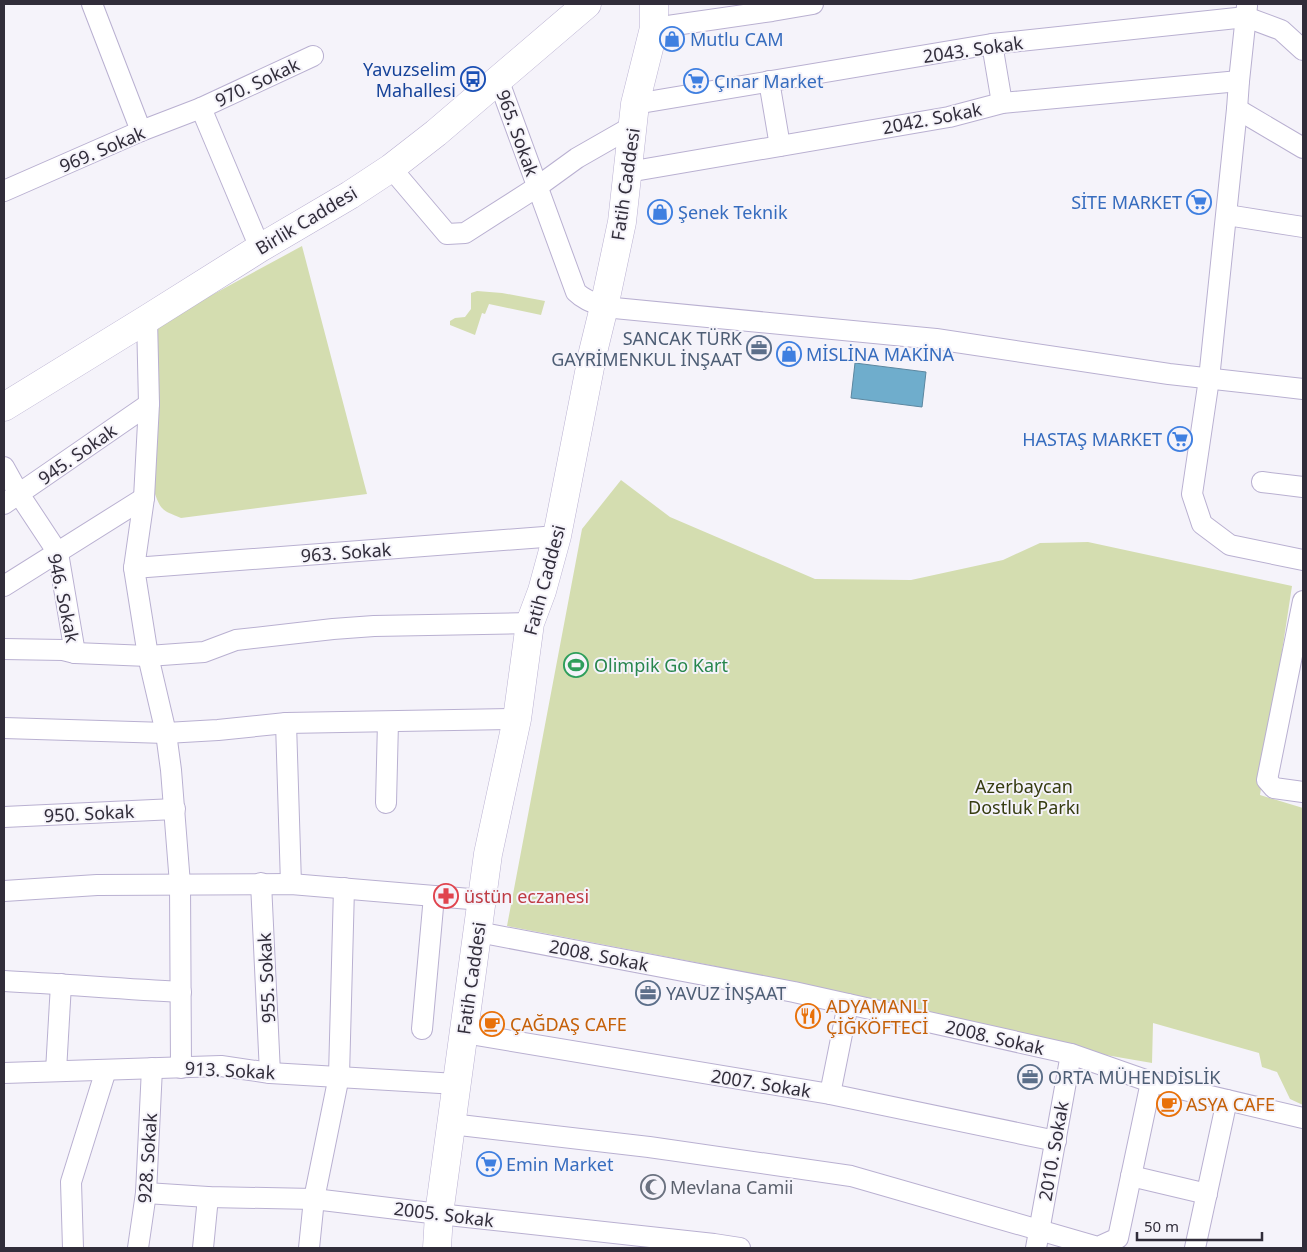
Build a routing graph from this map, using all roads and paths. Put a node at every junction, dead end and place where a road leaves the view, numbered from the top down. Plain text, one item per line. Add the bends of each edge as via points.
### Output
1 (92, 4) edge
2 (587, 4) edge
3 (640, 4) edge
4 (804, 5) edge
5 (1247, 10) edge
6 (654, 16) edge
7 (992, 44) junction
8 (1303, 50) edge
9 (313, 56) dead end
10 (498, 79) junction
11 (1239, 81) junction
12 (769, 82) junction
13 (1002, 103) junction
14 (201, 108) junction
15 (1237, 109) junction
16 (634, 115) junction
17 (141, 132) junction
18 (780, 146) junction
19 (1303, 148) edge
20 (391, 168) junction
21 (628, 172) junction
22 (537, 186) junction
23 (4, 191) edge
24 (1227, 215) junction
25 (1303, 226) edge
26 (260, 248) junction
27 (604, 307) junction
28 (146, 319) junction
29 (1210, 379) junction
30 (1303, 389) edge
31 (149, 404) junction
32 (4, 406) edge
33 (4, 467) edge
34 (1262, 482) dead end
35 (1303, 487) edge
36 (144, 498) junction
37 (12, 499) edge
38 (557, 536) junction
39 (58, 553) junction
40 (1303, 560) edge
41 (134, 568) junction
42 (4, 586) edge
43 (1303, 600) edge
44 (530, 623) junction
45 (4, 649) edge
46 (75, 653) junction
47 (148, 656) junction
48 (516, 719) junction
49 (388, 722) junction
50 (286, 724) junction
51 (4, 728) edge
52 (166, 733) junction
53 (1303, 792) edge
54 (386, 803) dead end
55 (175, 809) junction
56 (4, 817) edge
57 (261, 883) junction
58 (180, 884) junction
59 (291, 884) junction
60 (344, 888) junction
61 (4, 890) edge
62 (434, 896) junction
63 (482, 900) junction
64 (478, 932) junction
65 (4, 981) edge
66 (60, 984) junction
67 (181, 992) junction
68 (848, 1004) junction
69 (422, 1029) dead end
70 (464, 1033) junction
71 (1071, 1054) junction
72 (152, 1068) junction
73 (181, 1068) junction
74 (106, 1070) junction
75 (56, 1071) junction
76 (4, 1072) edge
77 (270, 1072) junction
78 (339, 1076) junction
79 (1151, 1082) junction
80 (457, 1084) junction
81 (830, 1094) junction
82 (1227, 1100) junction
83 (1303, 1118) edge
84 (451, 1124) junction
85 (1056, 1141) junction
86 (1131, 1176) junction
87 (146, 1193) junction
88 (1207, 1194) junction
89 (208, 1197) junction
90 (314, 1199) junction
91 (439, 1214) junction
92 (1038, 1239) edge
93 (73, 1248) edge
94 (138, 1248) edge
95 (203, 1248) edge
96 (309, 1248) edge
97 (437, 1248) edge
98 (740, 1248) edge
99 (1195, 1248) edge

1 - 17 street
2 - 10 main road, Birlik Caddesi
3 - 6 main road
4 - 6 street
5 - 7 street, 2043. Sokak
5 - 8 street, 2043. Sokak via 1281,30
5 - 11 street
6 - 16 main road, Fatih Caddesi
7 - 12 street, 2043. Sokak
7 - 13 street
9 - 14 street, 970. Sokak
10 - 20 main road, Birlik Caddesi
10 - 22 street, 965. Sokak
11 - 13 street, 2042. Sokak
11 - 15 street
12 - 16 street, 2043. Sokak
12 - 18 street
13 - 18 street, 2042. Sokak via 949,117
14 - 17 street, 969. Sokak
14 - 26 street
15 - 19 street
15 - 24 street
16 - 21 main road, Fatih Caddesi
16 - 22 street
17 - 23 street, 969. Sokak
18 - 21 street, 2042. Sokak
20 - 22 street via 447,234 465,233
20 - 26 main road, Birlik Caddesi
21 - 27 main road, Fatih Caddesi via 622,222
22 - 27 street, 965. Sokak via 576,292
24 - 25 street
24 - 29 street
26 - 28 main road, Birlik Caddesi
27 - 29 street, 965. Sokak via 936,339
27 - 38 main road, Fatih Caddesi
28 - 31 street
28 - 32 main road, Birlik Caddesi
29 - 30 street, 965. Sokak
29 - 40 street via 1192,494 1202,524 1230,545
31 - 36 street
31 - 37 street, 945. Sokak
33 - 37 street, 946. Sokak
34 - 35 street
36 - 39 street
36 - 41 street
37 - 39 street, 946. Sokak
38 - 41 street, 963. Sokak
38 - 44 main road, Fatih Caddesi
39 - 42 street
39 - 46 street, 946. Sokak
41 - 47 street
43 - 53 street via 1267,780 1274,788
44 - 47 street via 341,628 236,640 204,652
44 - 48 main road, Fatih Caddesi
45 - 46 street
46 - 47 street
47 - 52 street
48 - 49 street
48 - 63 main road, Fatih Caddesi via 488,854
49 - 50 street
49 - 54 street
50 - 52 street
50 - 59 street
51 - 52 street
52 - 55 street
55 - 56 street, 950. Sokak
55 - 58 street
57 - 58 street
57 - 59 street
57 - 77 street, 955. Sokak
58 - 61 street
58 - 67 street
59 - 60 street
60 - 62 street
60 - 78 street
62 - 63 street
62 - 69 street
63 - 64 main road, Fatih Caddesi
64 - 68 street, 2008. Sokak
64 - 70 main road, Fatih Caddesi
65 - 66 street
66 - 67 street
66 - 75 street
67 - 73 street
68 - 71 street, 2008. Sokak
68 - 81 street
70 - 80 main road, Fatih Caddesi
70 - 81 street, 2007. Sokak
71 - 79 street, 2008. Sokak
71 - 85 street, 2010. Sokak
72 - 73 street, 913. Sokak
72 - 74 street, 913. Sokak
72 - 87 street, 928. Sokak
73 - 77 street, 913. Sokak via 220,1066
74 - 75 street, 913. Sokak
74 - 93 street via 71,1182
75 - 76 street, 913. Sokak
77 - 78 street, 913. Sokak
78 - 80 street, 913. Sokak
78 - 90 street
79 - 82 street, 2008. Sokak
79 - 86 street
80 - 84 main road, Fatih Caddesi
81 - 85 street, 2007. Sokak
82 - 83 street, 2008. Sokak
82 - 88 street
84 - 91 main road, Fatih Caddesi
84 - 92 street via 851,1176
85 - 92 street, 2010. Sokak
86 - 88 street
86 - 92 street via 1118,1238 1098,1247
87 - 89 street, 2005. Sokak
87 - 94 street, 928. Sokak
88 - 99 street
89 - 90 street, 2005. Sokak
89 - 95 street
90 - 91 street, 2005. Sokak
90 - 96 street
91 - 97 main road, Fatih Caddesi
91 - 98 street, 2005. Sokak

